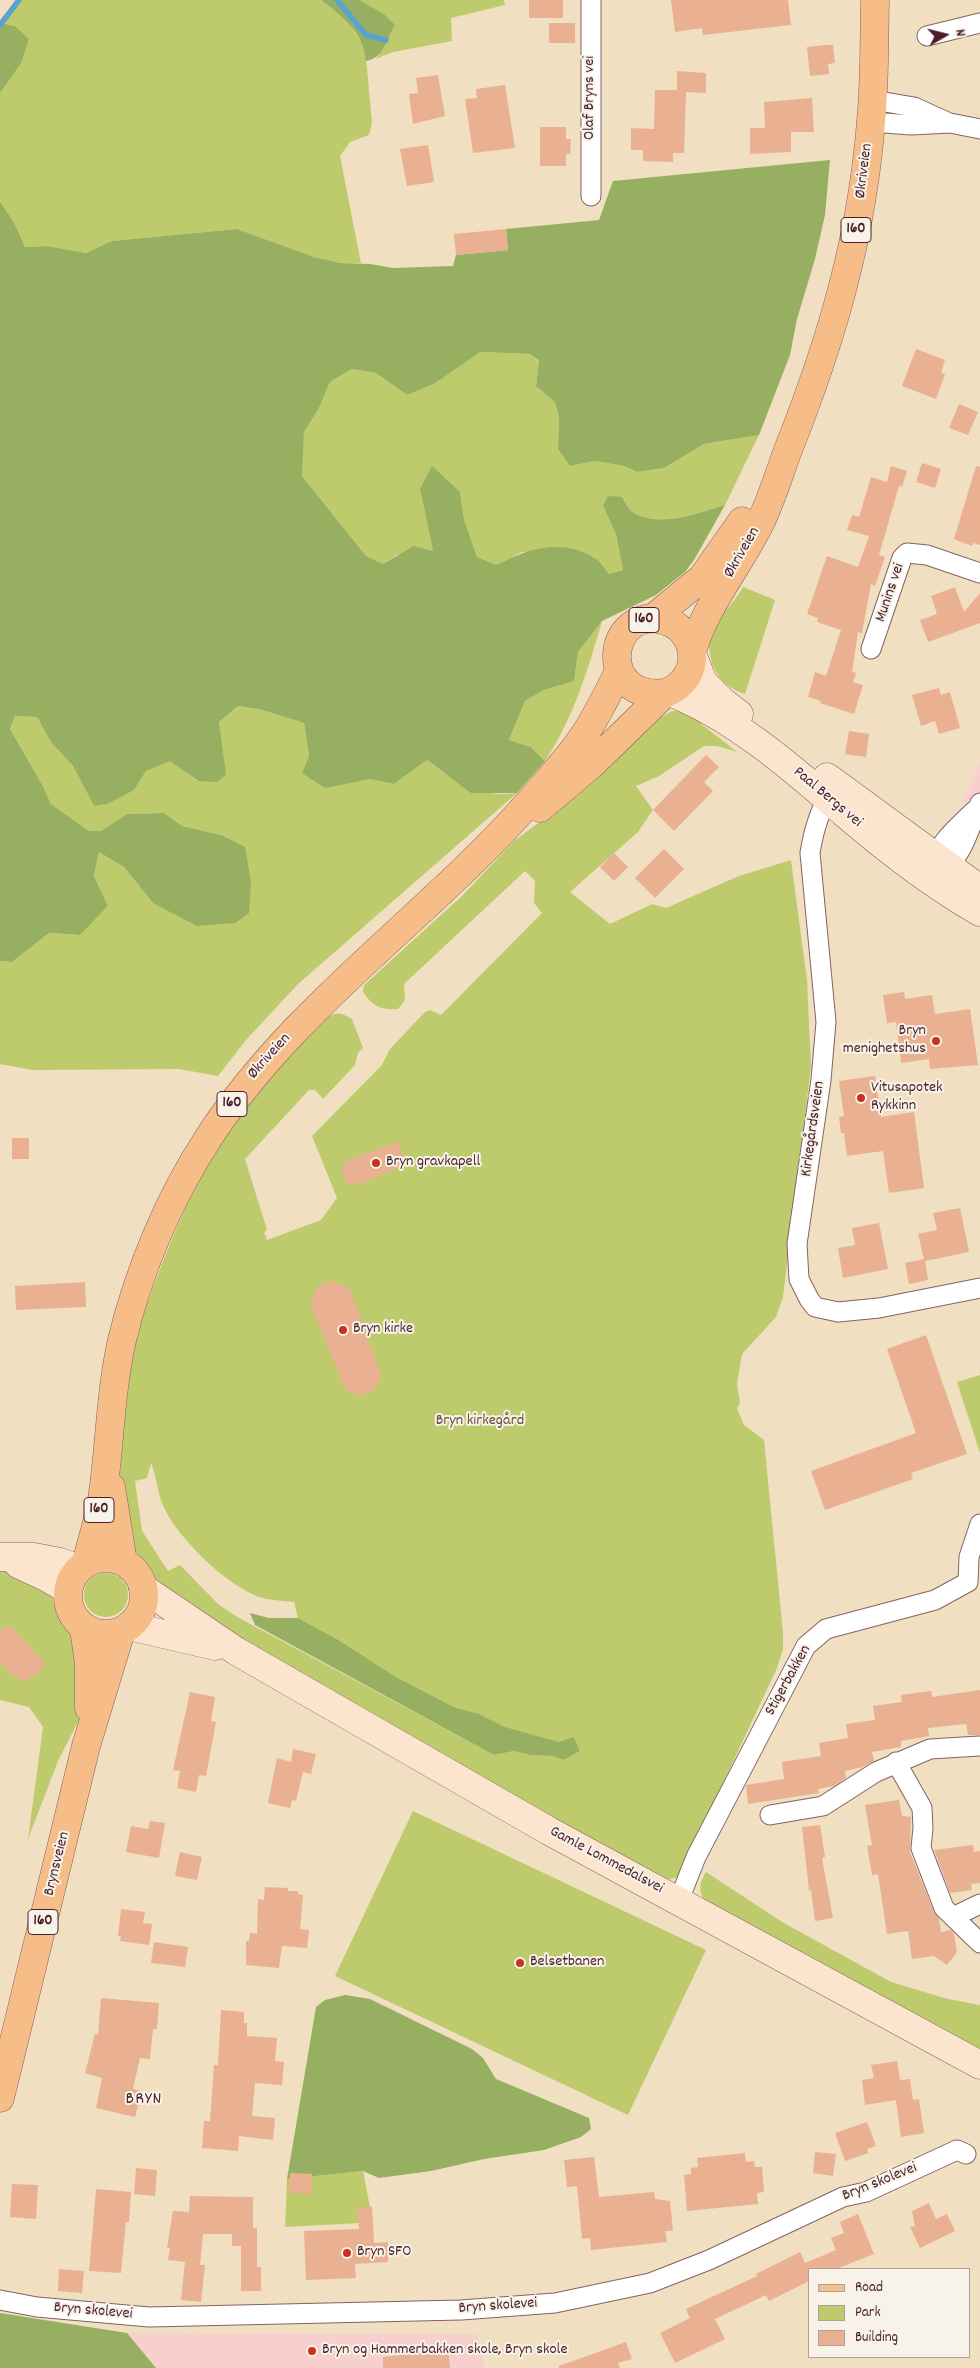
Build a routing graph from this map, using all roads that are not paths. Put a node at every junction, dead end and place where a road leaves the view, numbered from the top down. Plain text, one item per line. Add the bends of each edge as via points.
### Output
1 (591, 0) edge
2 (875, 0) edge
3 (980, 22) edge
4 (927, 36) dead end
5 (872, 111) junction
6 (980, 129) edge
7 (591, 196) dead end
8 (788, 451) junction
9 (980, 573) edge
10 (653, 618) junction
11 (871, 650) dead end
12 (693, 654) junction
13 (619, 670) junction
14 (667, 692) junction
15 (832, 791) junction
16 (979, 805) edge
17 (500, 836) junction
18 (938, 867) junction
19 (980, 889) edge
20 (980, 912) edge
21 (980, 1288) edge
22 (106, 1456) junction
23 (980, 1524) edge
24 (2, 1557) edge
25 (123, 1562) junction
26 (78, 1574) junction
27 (143, 1588) junction
28 (84, 1628) junction
29 (125, 1628) junction
30 (236, 1652) junction
31 (86, 1746) junction
32 (980, 1746) edge
33 (896, 1762) junction
34 (770, 1815) dead end
35 (679, 1900) junction
36 (980, 1904) edge
37 (953, 1917) junction
38 (980, 1943) edge
39 (980, 2065) edge
40 (0, 2098) edge
41 (966, 2154) dead end
42 (0, 2300) edge

1 - 7 street, Olaf Bryns vei
2 - 5 main road, Økriveien / 160
3 - 4 street
5 - 6 street via 911,125 950,124
5 - 8 main road, Økriveien / 160 via 866,175 850,260 820,370
8 - 10 main road, Økriveien / 160 via 702,578
8 - 12 main road, Økriveien / 160 via 761,521 701,626
9 - 11 street, Munins vei via 927,555 907,553 902,558
10 - 12 main road, 160 via 667,620 679,627 688,638
10 - 13 main road, 160 via 633,625 620,640 617,650
12 - 14 main road, 160 via 686,677
12 - 15 street, Paal Bergs vei via 703,682 722,701
13 - 14 main road via 626,682 638,691 651,694
13 - 17 main road, Økriveien / 160 via 582,738
14 - 15 street, Paal Bergs vei via 691,700 805,778
14 - 17 main road, Økriveien / 160 via 554,798
15 - 18 street, Paal Bergs vei
15 - 21 street, Kirkegårdsveien via 814,827 810,853 826,1022 798,1244 799,1280 815,1307 838,1312 879,1308
16 - 18 street via 962,848
17 - 22 main road, Økriveien / 160 via 273,1052 207,1140 153,1244 122,1339
18 - 19 street, Paal Bergs vei
18 - 20 street, Paal Bergs vei
22 - 25 main road, Økriveien / 160
22 - 26 main road, Økriveien / 160 via 102,1501
23 - 35 street, Stigerbakken via 968,1558 968,1582 935,1600 826,1629 806,1646 696,1857
24 - 26 street via 34,1557 60,1562
25 - 26 main road via 108,1558
25 - 27 main road via 134,1571
26 - 28 main road, 160 via 70,1609
27 - 29 main road, 160 via 141,1609
27 - 30 street, Gamle Lommedalsvei
28 - 29 main road via 104,1634
28 - 31 main road, Brynsveien / 160 via 90,1689
29 - 30 street, Gamle Lommedalsvei
29 - 31 main road, Brynsveien / 160
30 - 35 street, Gamle Lommedalsvei via 549,1831
31 - 40 main road, Brynsveien / 160
32 - 33 street via 930,1749
33 - 34 street via 823,1806
33 - 37 street via 922,1808 921,1848 924,1860 944,1908
35 - 39 street, Gamle Lommedalsvei
36 - 37 street
37 - 38 street
41 - 42 street, Bryn skolevei via 957,2150 650,2283 555,2304 461,2310 149,2317 37,2307

